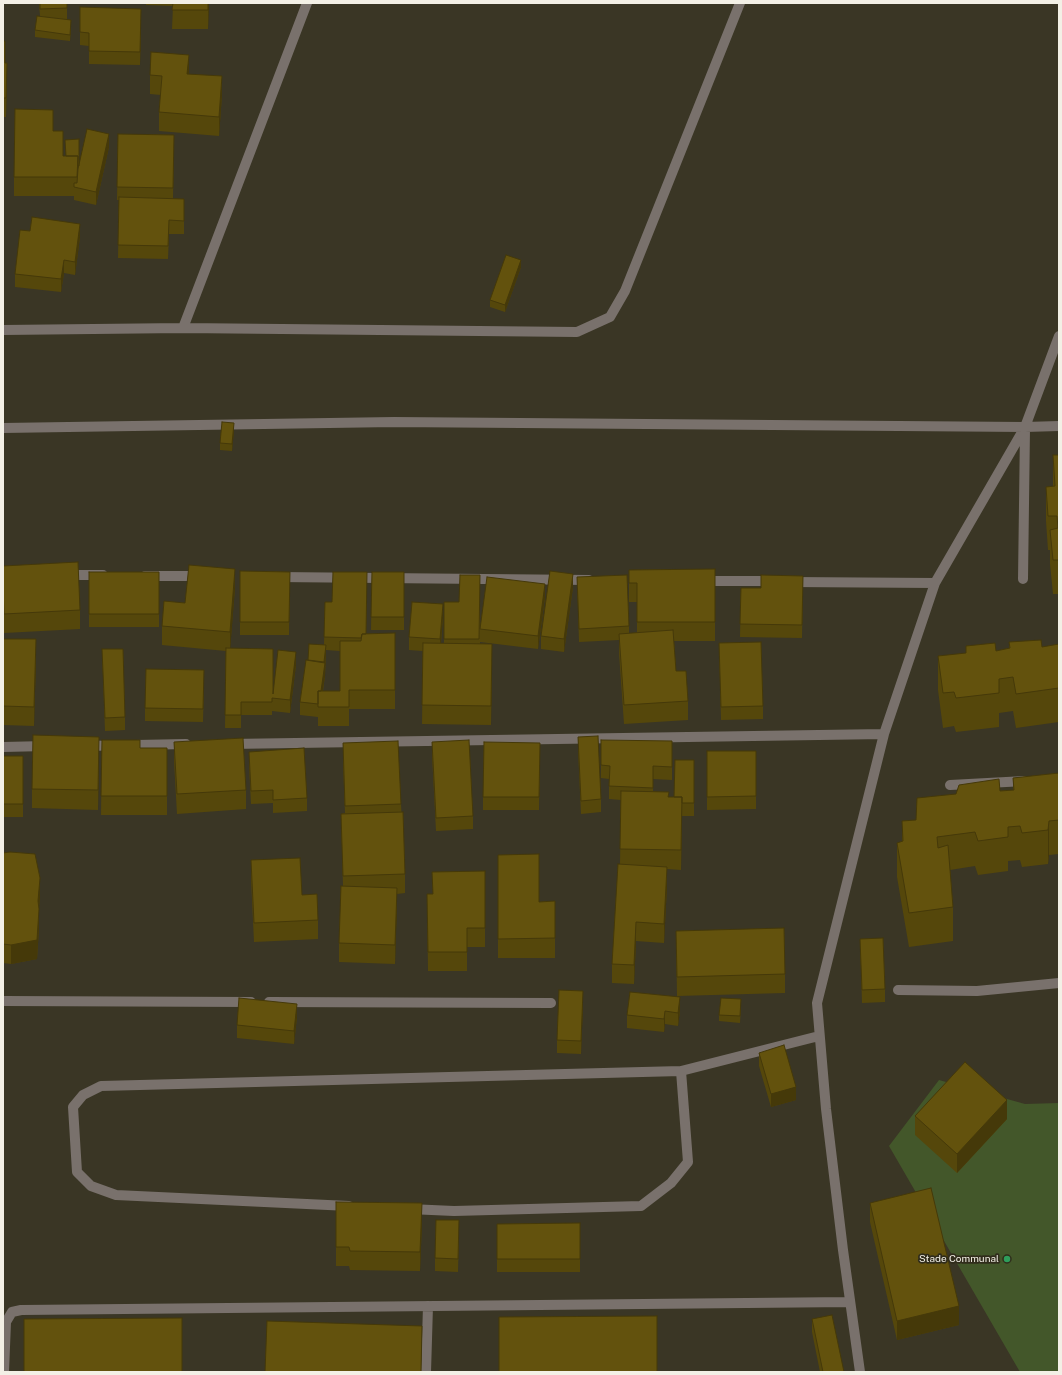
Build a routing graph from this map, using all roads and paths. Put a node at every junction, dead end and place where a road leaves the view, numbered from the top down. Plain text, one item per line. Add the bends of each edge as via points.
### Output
1 (307, 3) edge
2 (740, 3) edge
3 (183, 328) junction
4 (3, 330) edge
5 (1059, 336) edge
6 (1059, 426) edge
7 (1025, 427) junction
8 (3, 428) edge
9 (59, 575) edge
10 (115, 575) edge
11 (138, 576) edge
12 (210, 576) edge
13 (266, 577) edge
14 (1023, 578) dead end
15 (601, 580) edge
16 (688, 581) edge
17 (935, 583) junction
18 (884, 734) junction
19 (194, 744) edge
20 (217, 744) edge
21 (59, 746) edge
22 (74, 746) edge
23 (3, 747) edge
24 (1037, 780) edge
25 (950, 785) dead end
26 (1059, 983) edge
27 (898, 990) dead end
28 (3, 1001) edge
29 (551, 1003) dead end
30 (819, 1036) junction
31 (681, 1071) junction
32 (360, 1206) edge
33 (399, 1208) edge
34 (850, 1302) junction
35 (428, 1306) junction
36 (4, 1372) edge
37 (426, 1372) edge
38 (860, 1372) edge

1 - 3 street
2 - 3 street via 625,291 610,317 577,332
3 - 4 street
5 - 7 street
6 - 7 street
7 - 8 street via 394,422
7 - 14 street
7 - 17 street
9 - 10 street
11 - 12 street
13 - 15 street
16 - 17 street
17 - 18 street
18 - 20 street
18 - 30 street via 816,1003
19 - 22 street
21 - 23 street
24 - 25 street
26 - 27 street via 977,991
28 - 29 street
30 - 31 street
30 - 34 street
31 - 32 street via 101,1086 84,1094 73,1108 77,1172 91,1186 116,1195
31 - 33 street via 688,1162 671,1183 642,1206 454,1211
34 - 35 street
34 - 38 street
35 - 36 street via 21,1310 12,1312 6,1322
35 - 37 street

